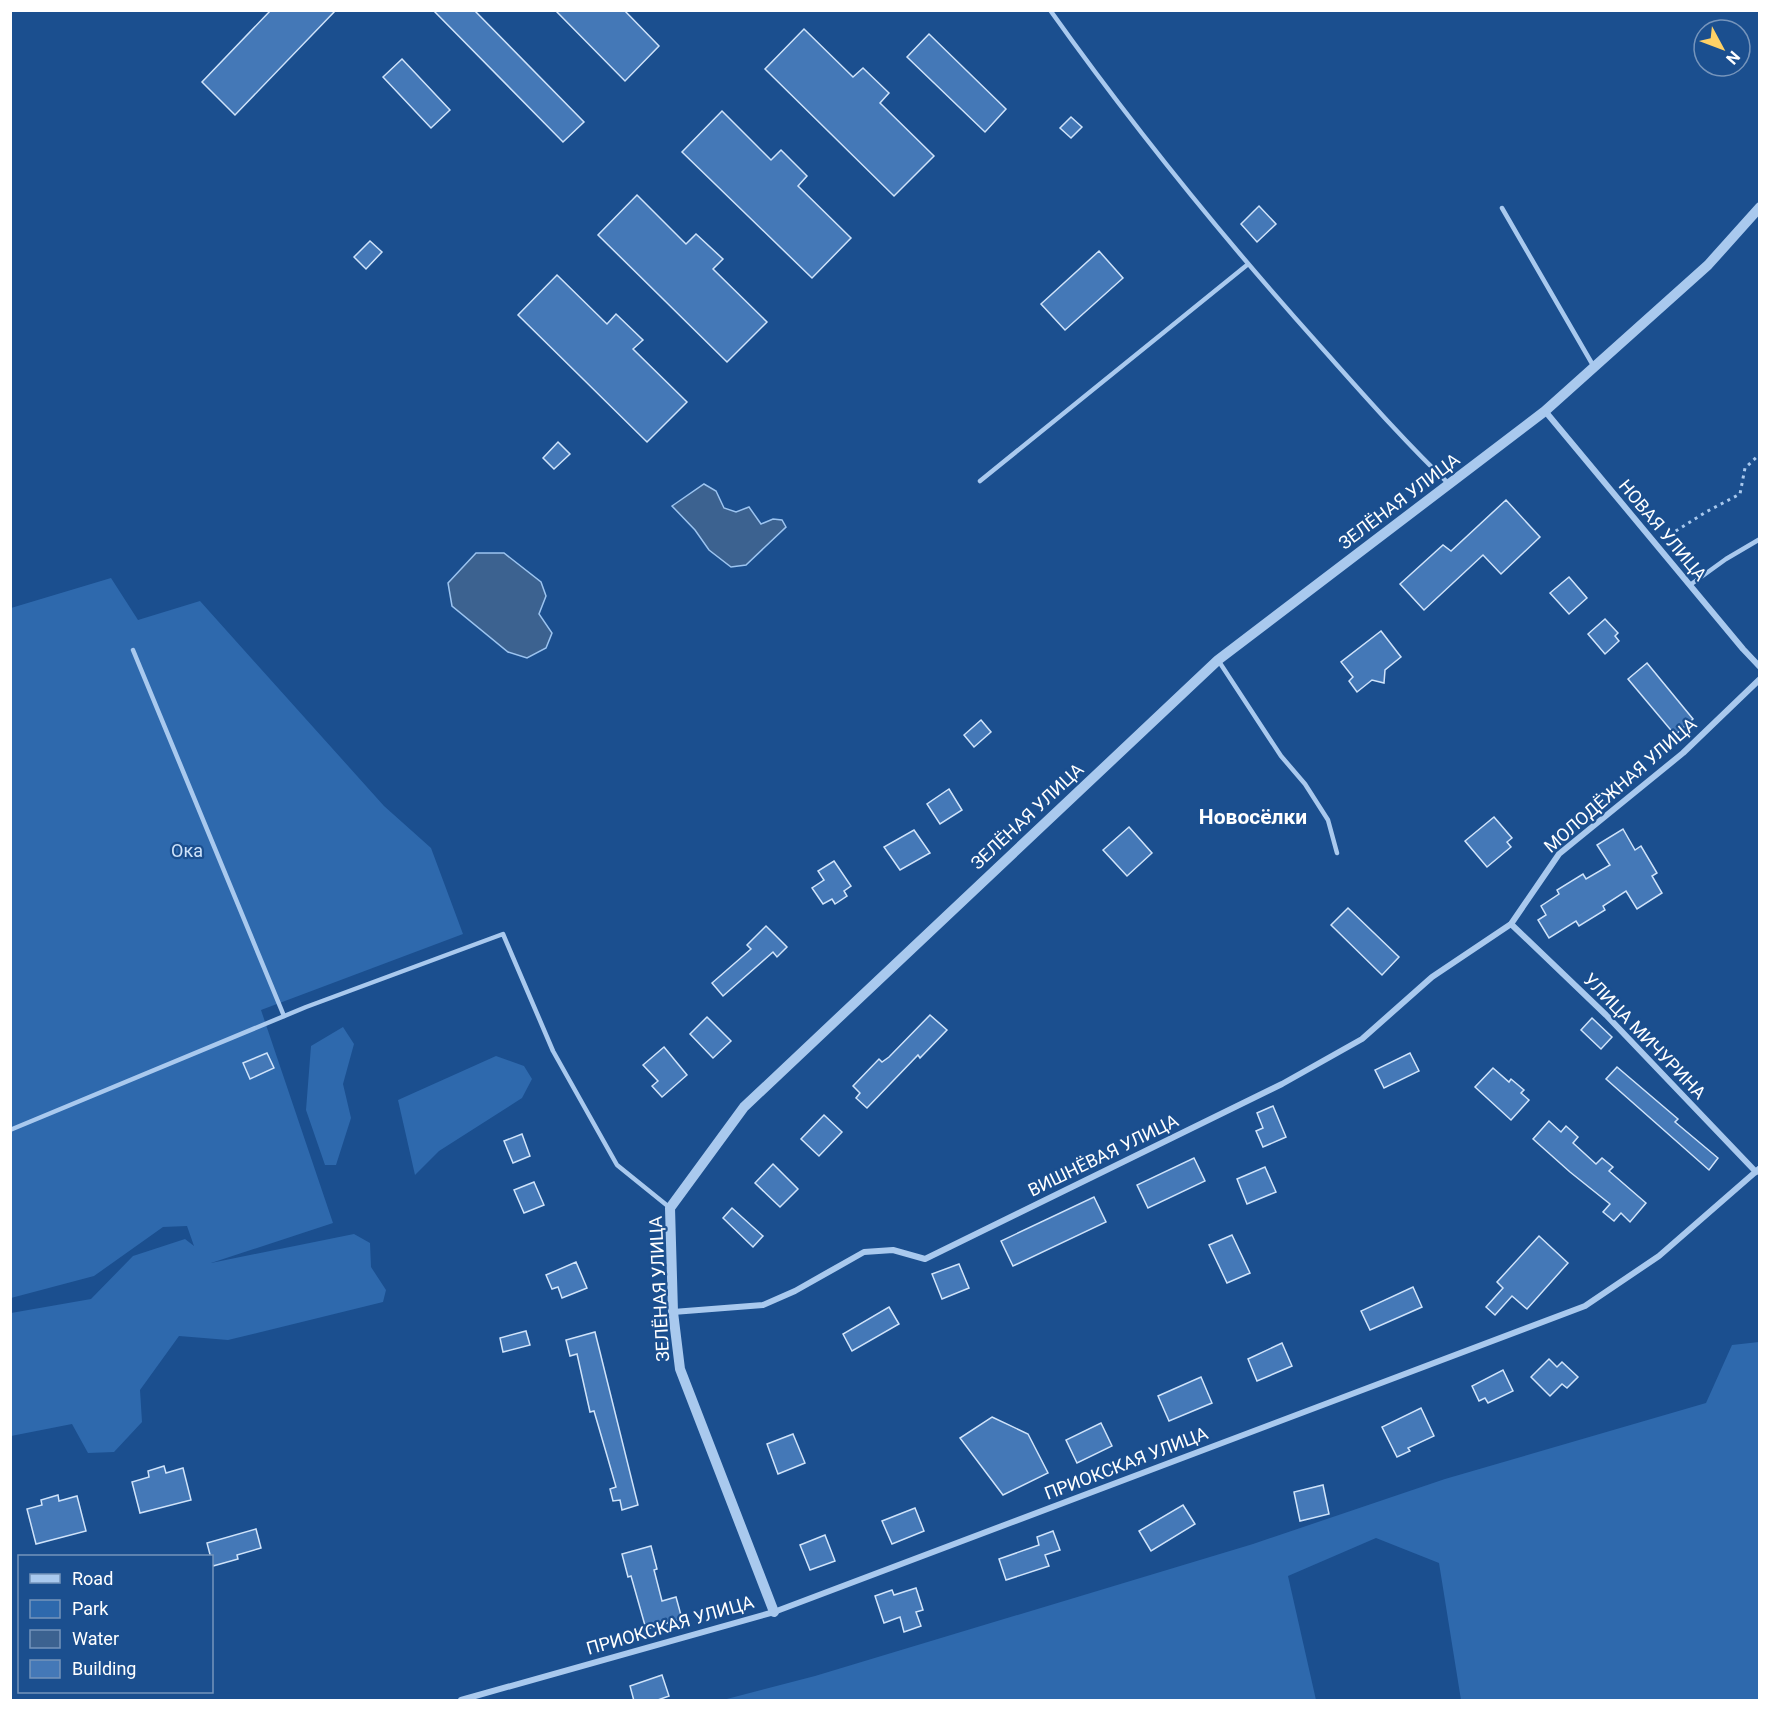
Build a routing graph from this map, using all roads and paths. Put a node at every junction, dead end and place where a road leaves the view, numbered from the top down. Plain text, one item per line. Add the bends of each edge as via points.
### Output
1 (1050, 10) edge
2 (1502, 208) dead end
3 (1759, 208) edge
4 (1247, 264) junction
5 (1594, 367) junction
6 (1545, 411) junction
7 (1760, 454) edge
8 (980, 481) dead end
9 (1449, 484) junction
10 (1760, 539) edge
11 (1655, 543) junction
12 (1690, 585) junction
13 (133, 650) dead end
14 (1218, 660) junction
15 (1760, 666) edge
16 (1760, 679) edge
17 (1337, 853) dead end
18 (1511, 924) junction
19 (284, 1016) junction
20 (10, 1130) edge
21 (1758, 1170) edge
22 (670, 1208) junction
23 (674, 1312) junction
24 (774, 1612) junction
25 (461, 1701) edge

1 - 4 lane via 1109,93
2 - 5 lane
3 - 5 street, ЗЕЛЁНАЯ УЛИЦА via 1708,265
4 - 8 lane
4 - 9 lane
5 - 6 street, ЗЕЛЁНАЯ УЛИЦА
6 - 9 street, ЗЕЛЁНАЯ УЛИЦА
6 - 11 street, НОВАЯ УЛИЦА
7 - 11 path via 1745,468 1740,494
9 - 14 street, ЗЕЛЁНАЯ УЛИЦА
10 - 12 lane
11 - 12 street, НОВАЯ УЛИЦА
12 - 15 street, НОВАЯ УЛИЦА
13 - 19 lane
14 - 17 lane via 1328,820
14 - 22 street, ЗЕЛЁНАЯ УЛИЦА via 744,1107
16 - 18 street, МОЛОДЁЖНАЯ УЛИЦА via 1683,753 1559,854
18 - 21 street, УЛИЦА МИЧУРИНА
18 - 23 street, ВИШНЁВАЯ УЛИЦА via 1432,977 1362,1039 1282,1084 925,1259 894,1250 864,1252 763,1305
19 - 20 lane
19 - 22 lane via 503,934 553,1051 617,1165
21 - 24 street, ПРИОКСКАЯ УЛИЦА via 1659,1256 1585,1306
22 - 23 street, ЗЕЛЁНАЯ УЛИЦА
23 - 24 street, ЗЕЛЁНАЯ УЛИЦА via 680,1369
24 - 25 street, ПРИОКСКАЯ УЛИЦА

